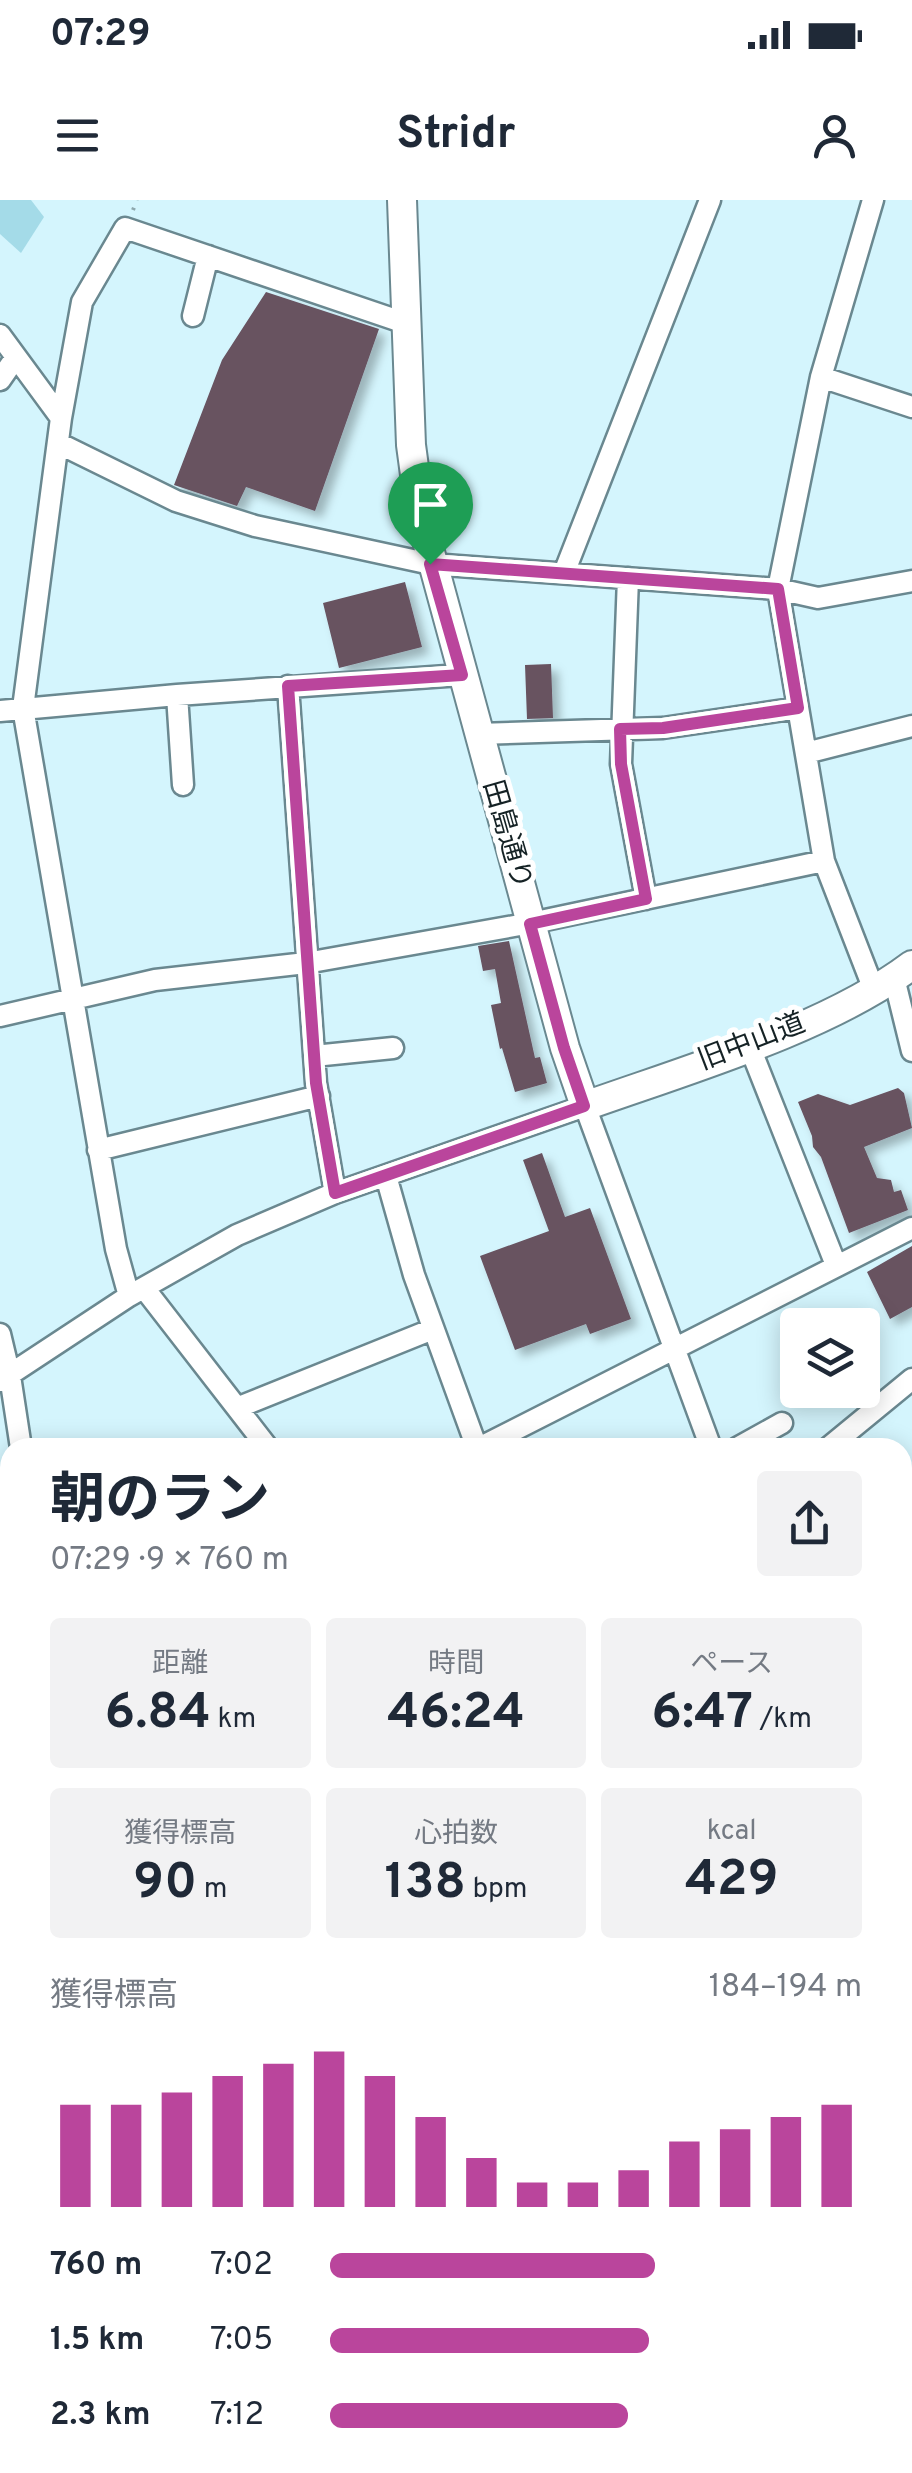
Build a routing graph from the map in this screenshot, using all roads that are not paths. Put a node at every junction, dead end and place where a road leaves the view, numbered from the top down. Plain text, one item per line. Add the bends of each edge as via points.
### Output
1 (402, 200) edge
2 (710, 200) edge
3 (873, 200) edge
4 (208, 256) junction
5 (192, 316) dead end
6 (405, 323) junction
7 (0, 335) edge
8 (16, 357) junction
9 (821, 377) junction
10 (0, 380) edge
11 (912, 407) edge
12 (61, 418) junction
13 (58, 443) junction
14 (430, 564) junction
15 (564, 574) junction
16 (628, 578) junction
17 (912, 581) edge
18 (778, 589) junction
19 (462, 675) junction
20 (288, 686) junction
21 (177, 695) junction
22 (22, 708) junction
23 (798, 708) junction
24 (0, 711) edge
25 (912, 726) edge
26 (620, 729) junction
27 (478, 734) junction
28 (806, 753) junction
29 (184, 785) dead end
30 (824, 861) junction
31 (646, 899) junction
32 (530, 924) junction
33 (306, 963) junction
34 (893, 978) edge
35 (73, 1000) junction
36 (0, 1016) edge
37 (750, 1046) junction
38 (394, 1048) dead end
39 (912, 1051) edge
40 (314, 1056) junction
41 (319, 1096) junction
42 (584, 1106) junction
43 (98, 1150) junction
44 (386, 1176) junction
45 (335, 1193) junction
46 (912, 1228) edge
47 (836, 1265) junction
48 (137, 1292) junction
49 (433, 1329) junction
50 (0, 1334) edge
51 (672, 1348) junction
52 (5, 1378) edge
53 (912, 1379) edge
54 (239, 1407) junction
55 (782, 1423) dead end
56 (19, 1438) edge
57 (261, 1438) edge
58 (474, 1438) edge
59 (497, 1438) edge
60 (706, 1438) edge
61 (755, 1438) edge
62 (840, 1438) edge

1 - 6 main road, 田島通り
2 - 15 street
3 - 9 street
4 - 5 street
4 - 6 street
4 - 12 street via 125,228 82,302
6 - 14 main road, 田島通り via 411,446
7 - 8 street
8 - 10 street
8 - 12 street
9 - 11 street
9 - 18 street
12 - 13 street
13 - 14 street via 176,501 255,526
13 - 22 street
14 - 15 street
14 - 19 main road, 田島通り
15 - 16 street
16 - 18 street
16 - 26 street
17 - 18 street via 818,598
18 - 23 street
19 - 20 street
19 - 27 main road, 田島通り
20 - 21 street
20 - 33 street
21 - 22 street
21 - 29 street
22 - 24 street
22 - 35 street
23 - 26 street
23 - 28 street
25 - 28 street
26 - 27 street
26 - 31 street
27 - 32 main road, 田島通り
28 - 30 street
30 - 31 street
30 - 34 street
31 - 32 street
32 - 33 street
32 - 42 main road, 田島通り
33 - 35 street via 155,980
33 - 40 street
34 - 37 main road, 旧中山道
34 - 39 street
35 - 36 street
35 - 43 street
37 - 42 main road, 旧中山道
37 - 47 street
38 - 40 street
40 - 41 street
41 - 43 street
41 - 45 street
42 - 44 street
42 - 51 street, 田島通り
43 - 48 street via 116,1248
44 - 45 street
44 - 49 street
45 - 48 street via 238,1235
46 - 47 street
47 - 51 street
48 - 52 street
48 - 54 street
49 - 54 street
49 - 58 street
50 - 52 street
51 - 59 street
51 - 60 street, 田島通り
52 - 56 street
53 - 62 street
54 - 57 street
55 - 61 street

